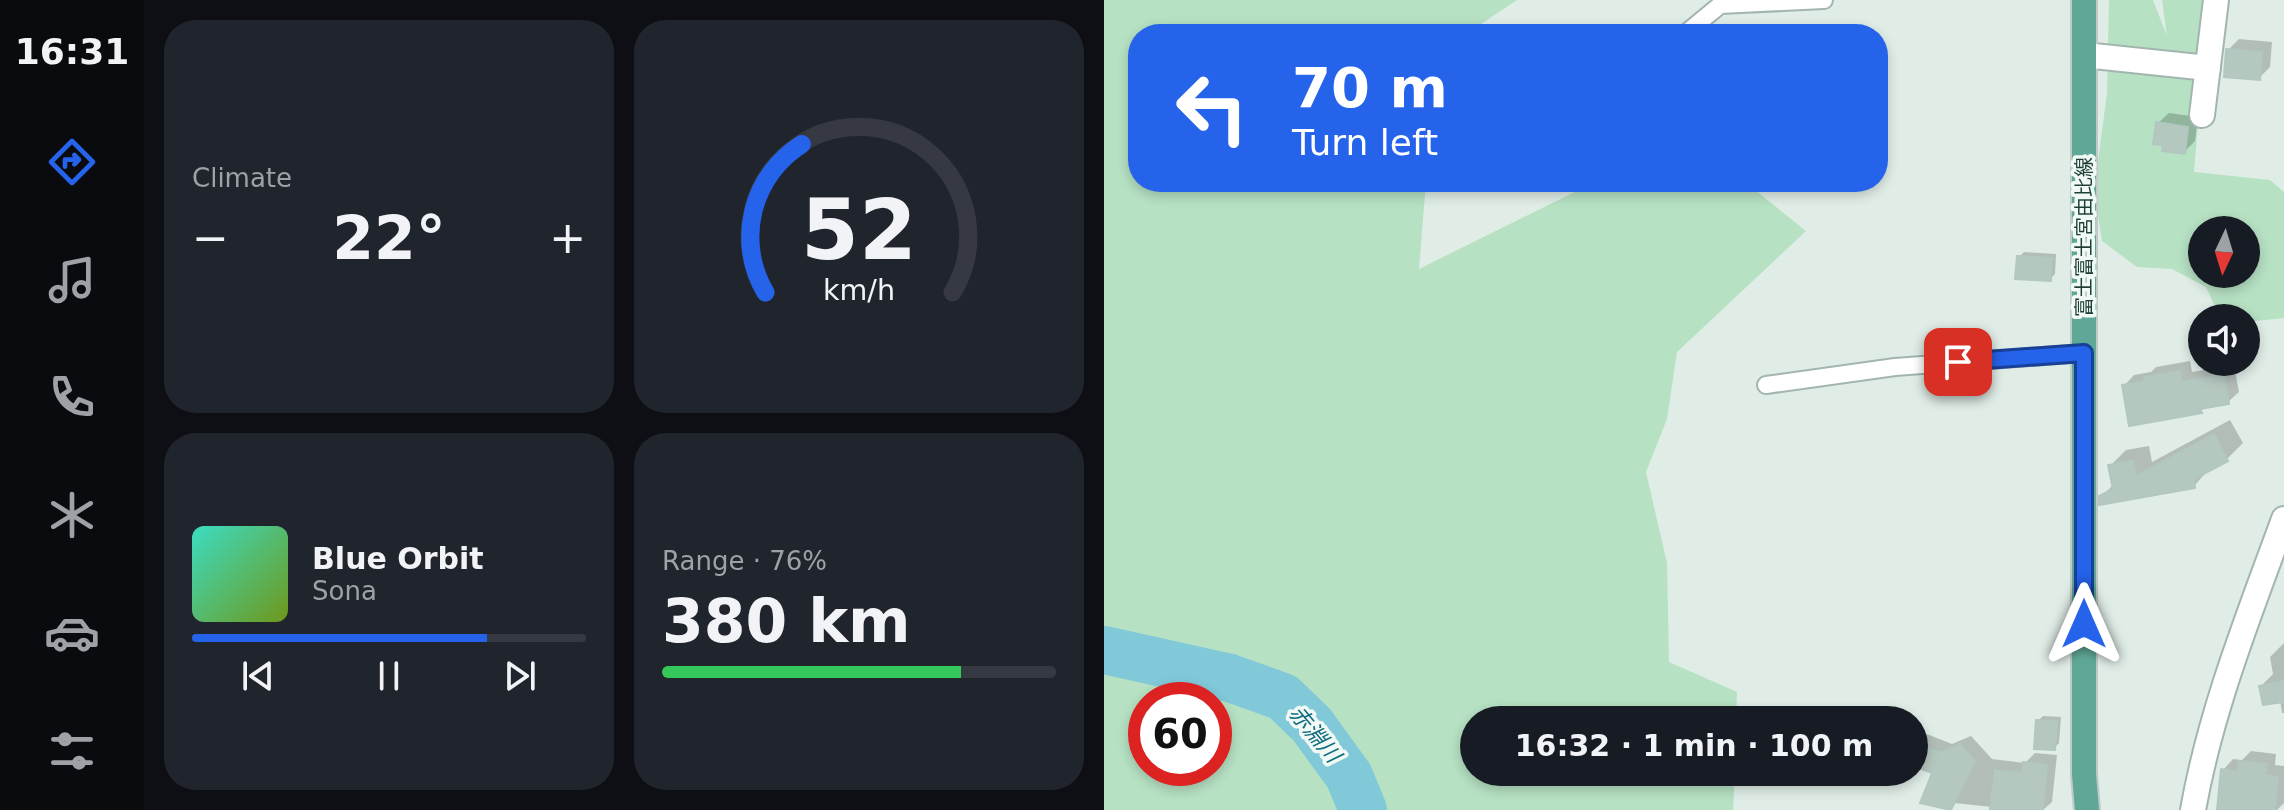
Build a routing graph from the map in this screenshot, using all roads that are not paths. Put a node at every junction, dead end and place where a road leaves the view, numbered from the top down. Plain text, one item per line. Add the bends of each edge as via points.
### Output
1 (1824, 0) edge
2 (2084, 0) edge
3 (2216, 0) edge
4 (1697, 24) edge
5 (2084, 55) junction
6 (2208, 68) junction
7 (2202, 115) dead end
8 (2084, 353) junction
9 (1766, 385) dead end
10 (2284, 519) edge
11 (2087, 810) edge
12 (2193, 810) edge

1 - 4 lane via 1720,5
2 - 5 main road, 富士富士宮由比線
3 - 6 street
5 - 6 street
5 - 8 main road, 富士富士宮由比線
6 - 7 street
8 - 9 lane via 1895,367
8 - 11 main road, 富士富士宮由比線
10 - 12 street via 2221,694

